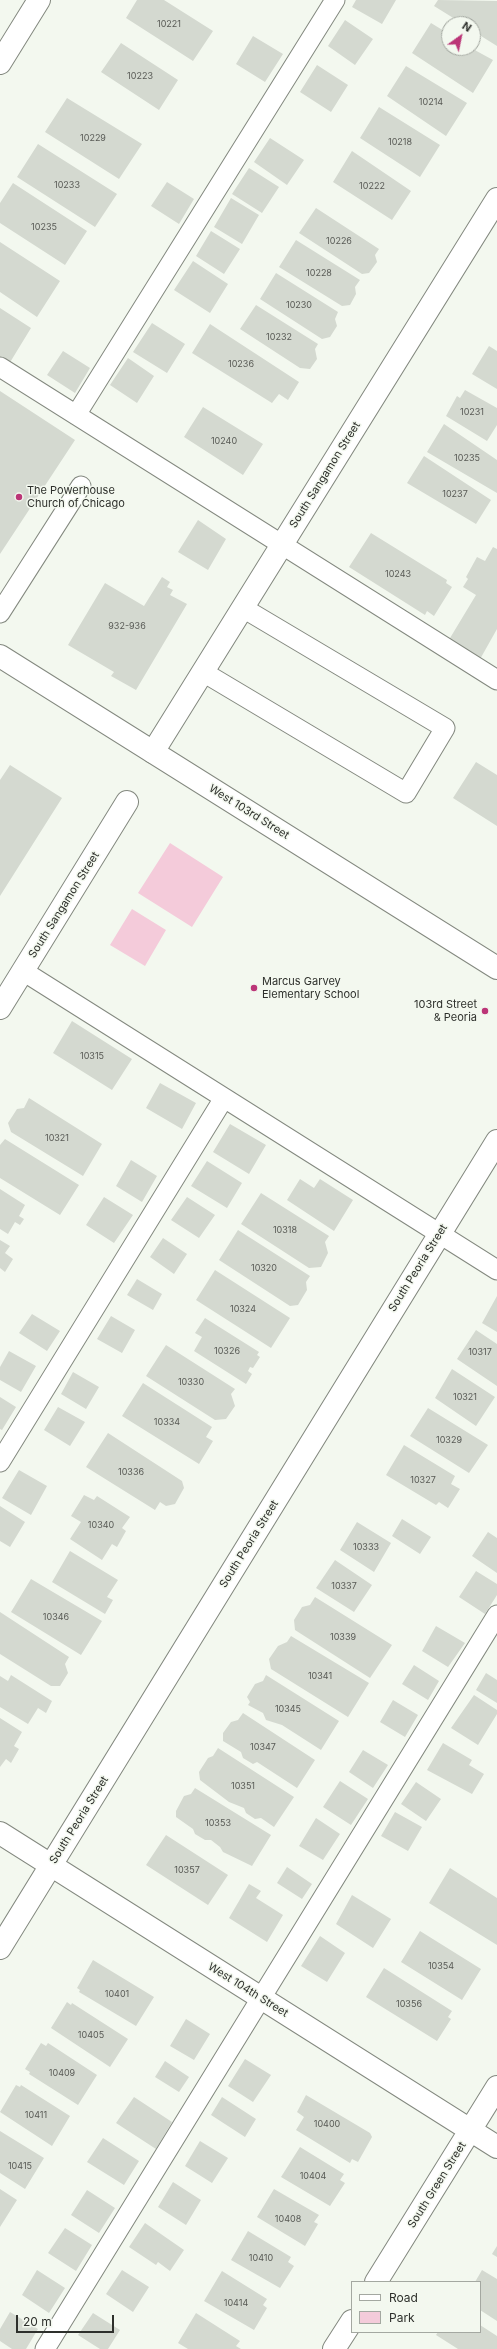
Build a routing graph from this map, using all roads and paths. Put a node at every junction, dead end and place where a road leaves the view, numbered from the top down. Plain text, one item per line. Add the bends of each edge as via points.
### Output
1 (39, 0) edge
2 (335, 0) edge
3 (0, 63) edge
4 (497, 199) edge
5 (0, 367) edge
6 (76, 415) junction
7 (81, 486) dead end
8 (282, 545) junction
9 (243, 608) junction
10 (0, 613) edge
11 (0, 656) edge
12 (203, 672) junction
13 (494, 672) edge
14 (153, 752) junction
15 (127, 802) dead end
16 (497, 968) edge
17 (23, 971) junction
18 (0, 1008) edge
19 (224, 1098) junction
20 (497, 1141) edge
21 (440, 1234) junction
22 (497, 1270) edge
23 (0, 1462) edge
24 (497, 1615) edge
25 (0, 1834) edge
26 (51, 1866) junction
27 (0, 1948) edge
28 (261, 1998) junction
29 (497, 2087) edge
30 (470, 2130) junction
31 (497, 2147) edge
32 (377, 2281) edge
33 (351, 2323) edge
34 (45, 2349) edge
35 (334, 2349) edge

1 - 3 street
2 - 6 lane
4 - 8 street, South Sangamon Street
5 - 6 lane
6 - 8 lane
7 - 10 lane
8 - 9 street, South Sangamon Street
8 - 13 lane
9 - 12 street, South Sangamon Street
9 - 12 lane via 444,728 406,793
11 - 14 street, West 103rd Street
12 - 14 street, South Sangamon Street
14 - 16 street, West 103rd Street
15 - 17 street, South Sangamon Street
17 - 18 street, South Sangamon Street
17 - 19 lane
19 - 21 lane
19 - 23 lane
20 - 21 street, South Peoria Street
21 - 22 lane
21 - 26 street, South Peoria Street
24 - 28 lane
25 - 26 street, West 104th Street
26 - 27 street, South Peoria Street
26 - 28 street, West 104th Street
28 - 30 street, West 104th Street
28 - 34 lane
29 - 30 street, South Green Street
30 - 31 street, West 104th Street
30 - 32 street, South Green Street
33 - 35 street

